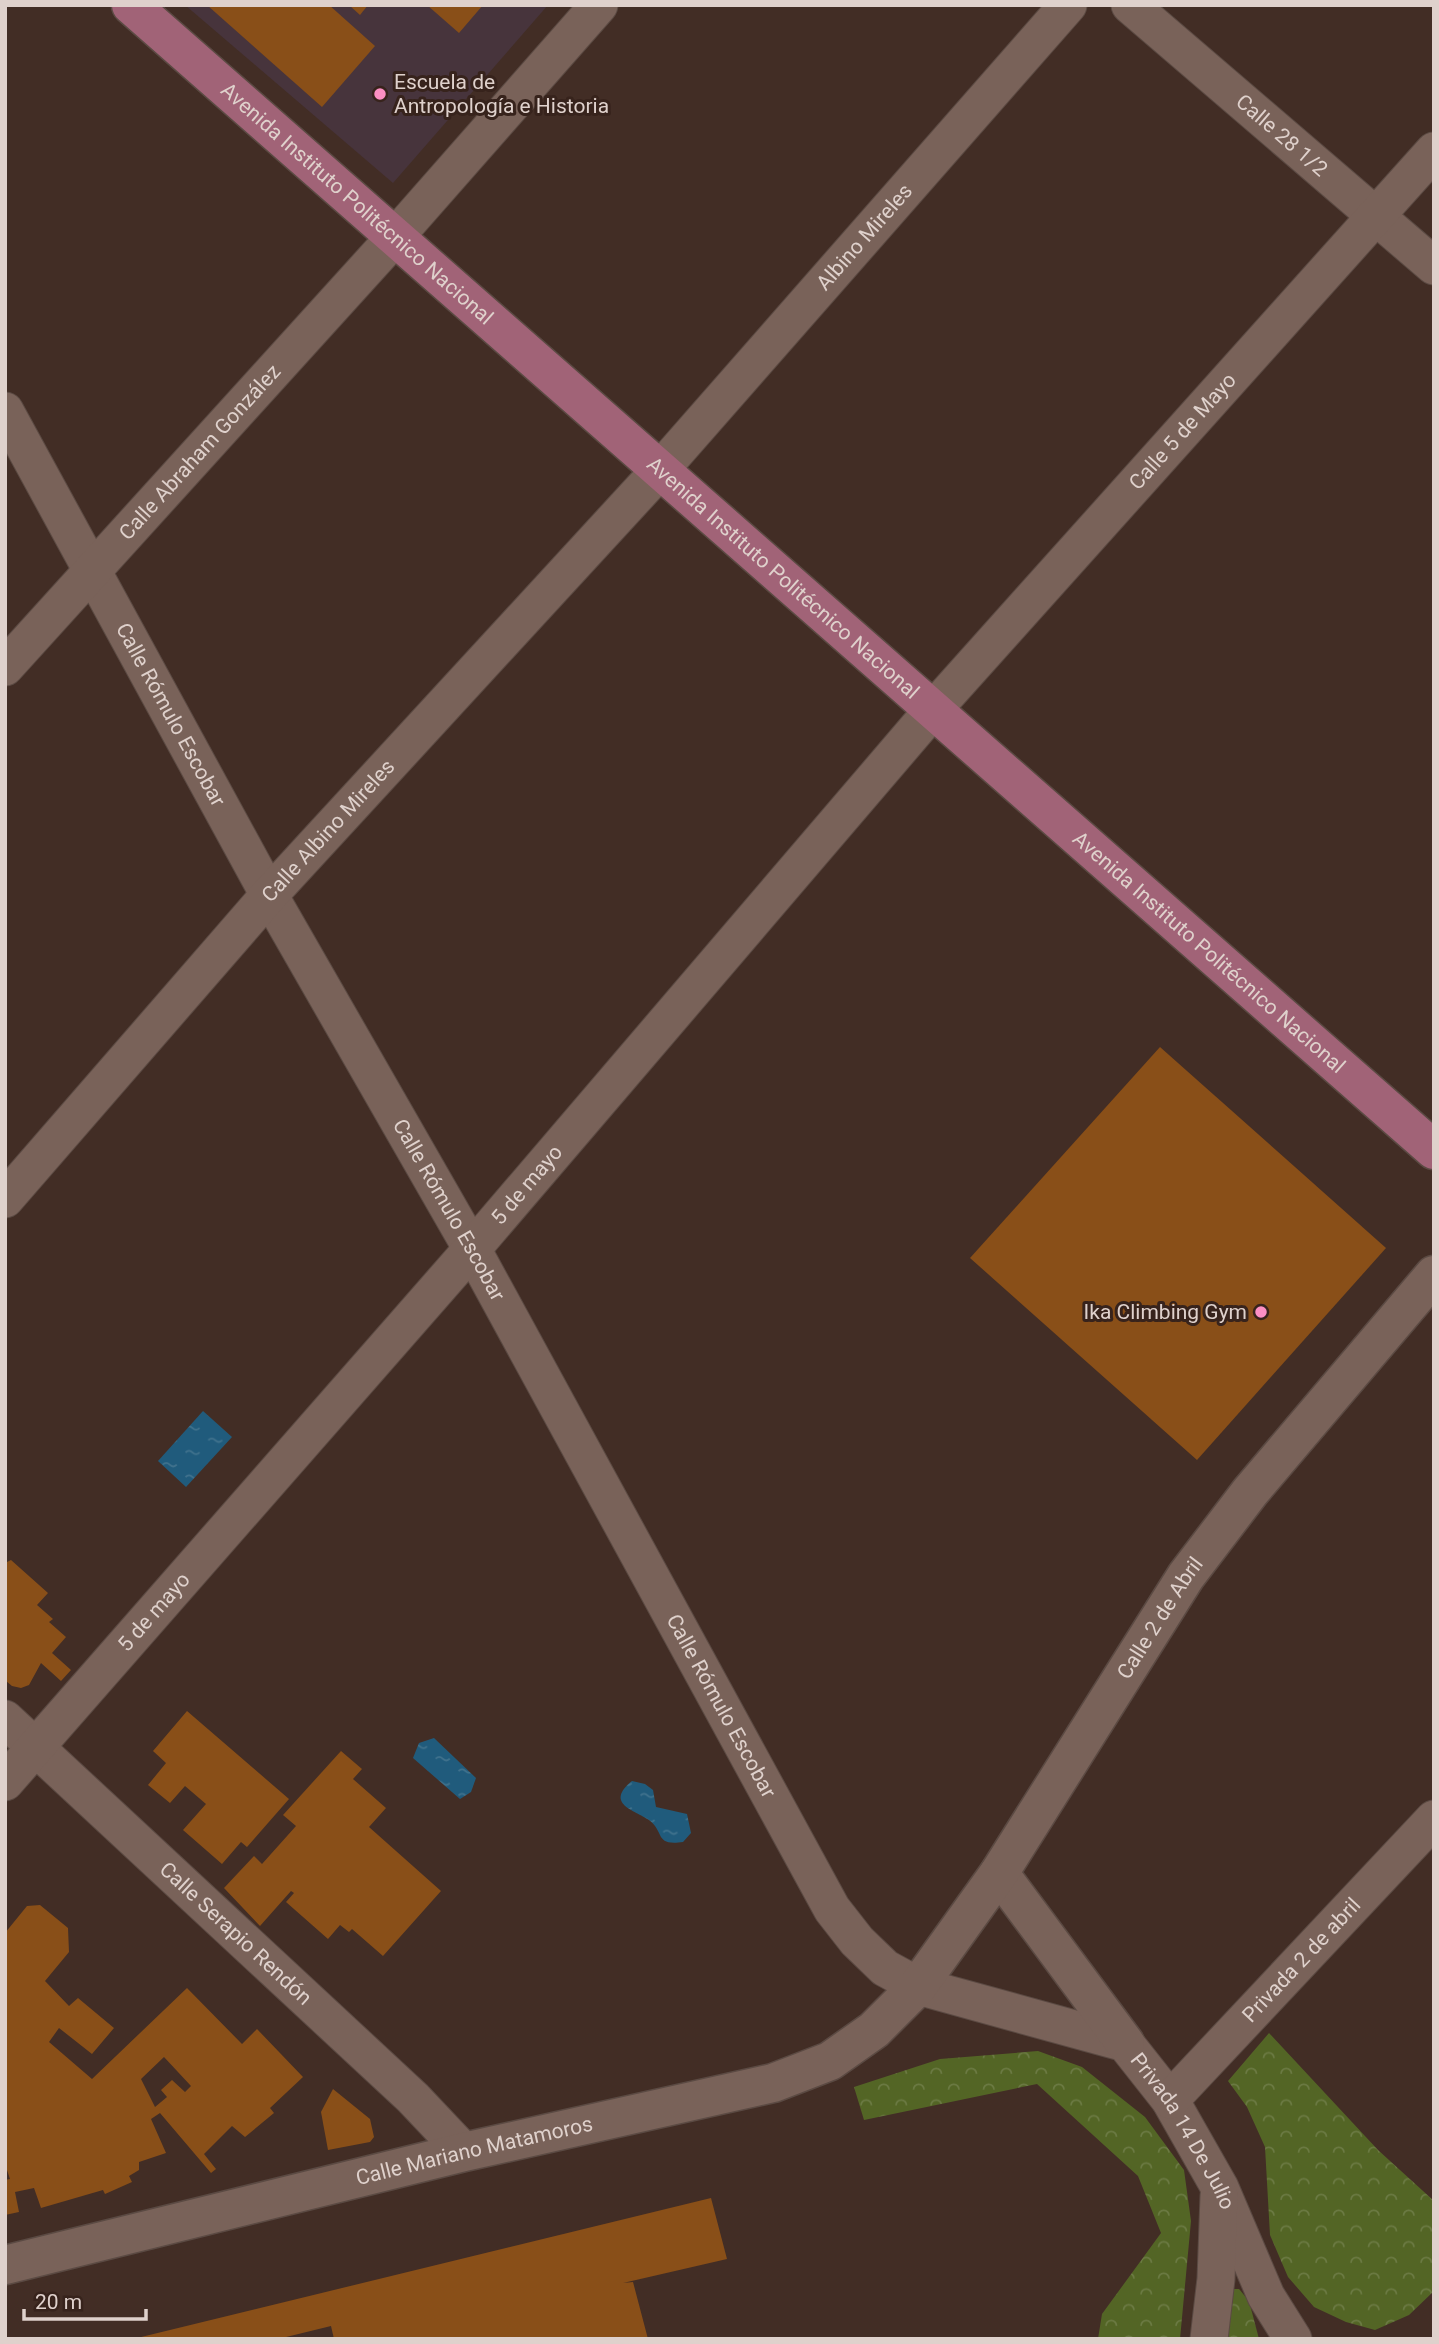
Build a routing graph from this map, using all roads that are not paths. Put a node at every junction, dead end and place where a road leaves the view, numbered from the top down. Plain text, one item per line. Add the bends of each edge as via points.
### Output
1 (131, 5) edge
2 (599, 5) edge
3 (1068, 5) edge
4 (1130, 5) edge
5 (1434, 151) edge
6 (1377, 217) junction
7 (395, 237) junction
8 (1434, 265) edge
9 (5, 411) edge
10 (660, 470) junction
11 (90, 572) junction
12 (5, 667) edge
13 (932, 711) junction
14 (269, 895) junction
15 (1434, 1150) edge
16 (5, 1199) edge
17 (472, 1249) junction
18 (1434, 1275) edge
19 (5, 1720) edge
20 (37, 1746) junction
21 (5, 1782) edge
22 (1434, 1819) edge
23 (999, 1873) junction
24 (918, 1986) junction
25 (1125, 2043) junction
26 (1170, 2100) junction
27 (464, 2152) junction
28 (1220, 2188) junction
29 (5, 2265) edge
30 (1209, 2339) edge
31 (1293, 2339) edge

1 - 7 main road, Avenida Instituto Politécnico Nacional
2 - 7 street, Calle Abraham González
3 - 10 street, Albino Mireles
4 - 6 street, Calle 28 1/2
5 - 6 street, Calle 5 de Mayo
6 - 8 street, Calle 28 1/2
6 - 13 street, Calle 5 de Mayo
7 - 10 main road, Avenida Instituto Politécnico Nacional
7 - 11 street, Calle Abraham González
9 - 11 street, Calle Rómulo Escobar
10 - 13 main road, Avenida Instituto Politécnico Nacional
10 - 14 street, Calle Albino Mireles
11 - 12 street, Calle Abraham González
11 - 14 street, Calle Rómulo Escobar
13 - 15 main road, Avenida Instituto Politécnico Nacional
13 - 17 street, 5 de mayo
14 - 16 street, Calle Albino Mireles
14 - 17 street, Calle Rómulo Escobar
17 - 20 street, 5 de mayo
17 - 24 street, Calle Rómulo Escobar via 832,1909 885,1968
18 - 23 street, Calle 2 de Abril via 1250,1492 1186,1576
19 - 20 street, Calle Serapio Rendón
20 - 21 street, 5 de mayo
20 - 27 street, Calle Serapio Rendón via 413,2098
22 - 26 street, Privada 2 de abril
23 - 24 street, Calle 2 de Abril
23 - 25 street
24 - 25 street, Privada 14 De Julio
24 - 27 street, Calle Mariano Matamoros via 874,2030 830,2061 773,2083
25 - 26 street, Privada 14 De Julio
26 - 28 street, Privada 14 De Julio
27 - 29 street, Calle Mariano Matamoros
28 - 30 street
28 - 31 street, Privada 14 De Julio via 1266,2296

